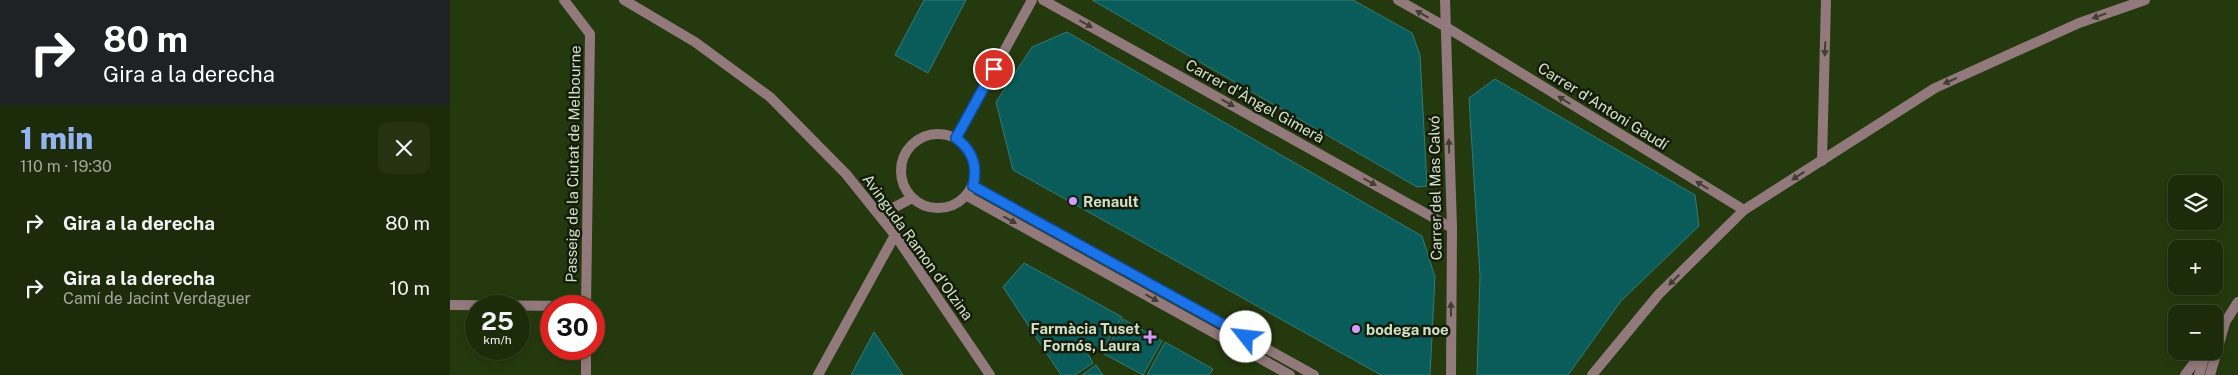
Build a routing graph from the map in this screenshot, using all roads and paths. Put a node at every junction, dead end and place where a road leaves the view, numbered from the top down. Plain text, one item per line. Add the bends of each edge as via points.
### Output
1 (564, 0) edge
2 (624, 0) edge
3 (1032, 0) edge
4 (1044, 0) edge
5 (1398, 0) edge
6 (1445, 0) edge
7 (1826, 0) edge
8 (2145, 0) edge
9 (1446, 27) junction
10 (956, 138) junction
11 (1822, 161) junction
12 (973, 186) junction
13 (967, 196) junction
14 (912, 198) junction
15 (1744, 210) junction
16 (880, 215) junction
17 (1452, 228) junction
18 (895, 235) junction
19 (586, 295) edge
20 (2238, 302) edge
21 (450, 305) edge
22 (540, 306) edge
23 (2225, 323) junction
24 (2223, 326) edge
25 (586, 360) edge
26 (2198, 360) edge
27 (2203, 360) edge
28 (586, 375) edge
29 (818, 375) edge
30 (990, 375) edge
31 (1290, 375) edge
32 (1314, 375) edge
33 (1451, 375) edge
34 (1592, 375) edge
35 (2185, 375) edge
36 (2199, 375) edge
37 (2210, 375) edge

1 - 19 street, Passeig de la Ciutat de Melbourne via 590,34
2 - 16 street, Avinguda Ramon d'Olzina via 695,42 770,98 846,174
3 - 10 street
4 -> 17 street, Carrer d'Àngel Gimerà
9 -> 5 street, Carrer d'Antoni Gaudí
6 - 9 street, Carrer del Mas Calvó
7 -> 11 street
8 -> 11 street via 2079,22 1936,88
15 -> 9 street, Carrer d'Antoni Gaudí
17 -> 9 street, Carrer del Mas Calvó
10 - 12 street via 965,145 975,164
10 - 14 street via 934,134 917,141 905,154 902,177
11 -> 15 street
12 - 13 street
12 - 32 street
13 - 14 street via 957,204 940,208 922,205
13 -> 31 street
14 - 16 street
15 -> 34 street via 1659,294
16 - 18 street, Avinguda Ramon d'Olzina
33 -> 17 street, Carrer del Mas Calvó
18 - 29 street
18 - 30 street, Avinguda Ramon d'Olzina
20 - 23 street
21 - 22 street
23 - 24 street
23 - 37 street
25 - 28 street
26 - 35 street
27 - 36 street

